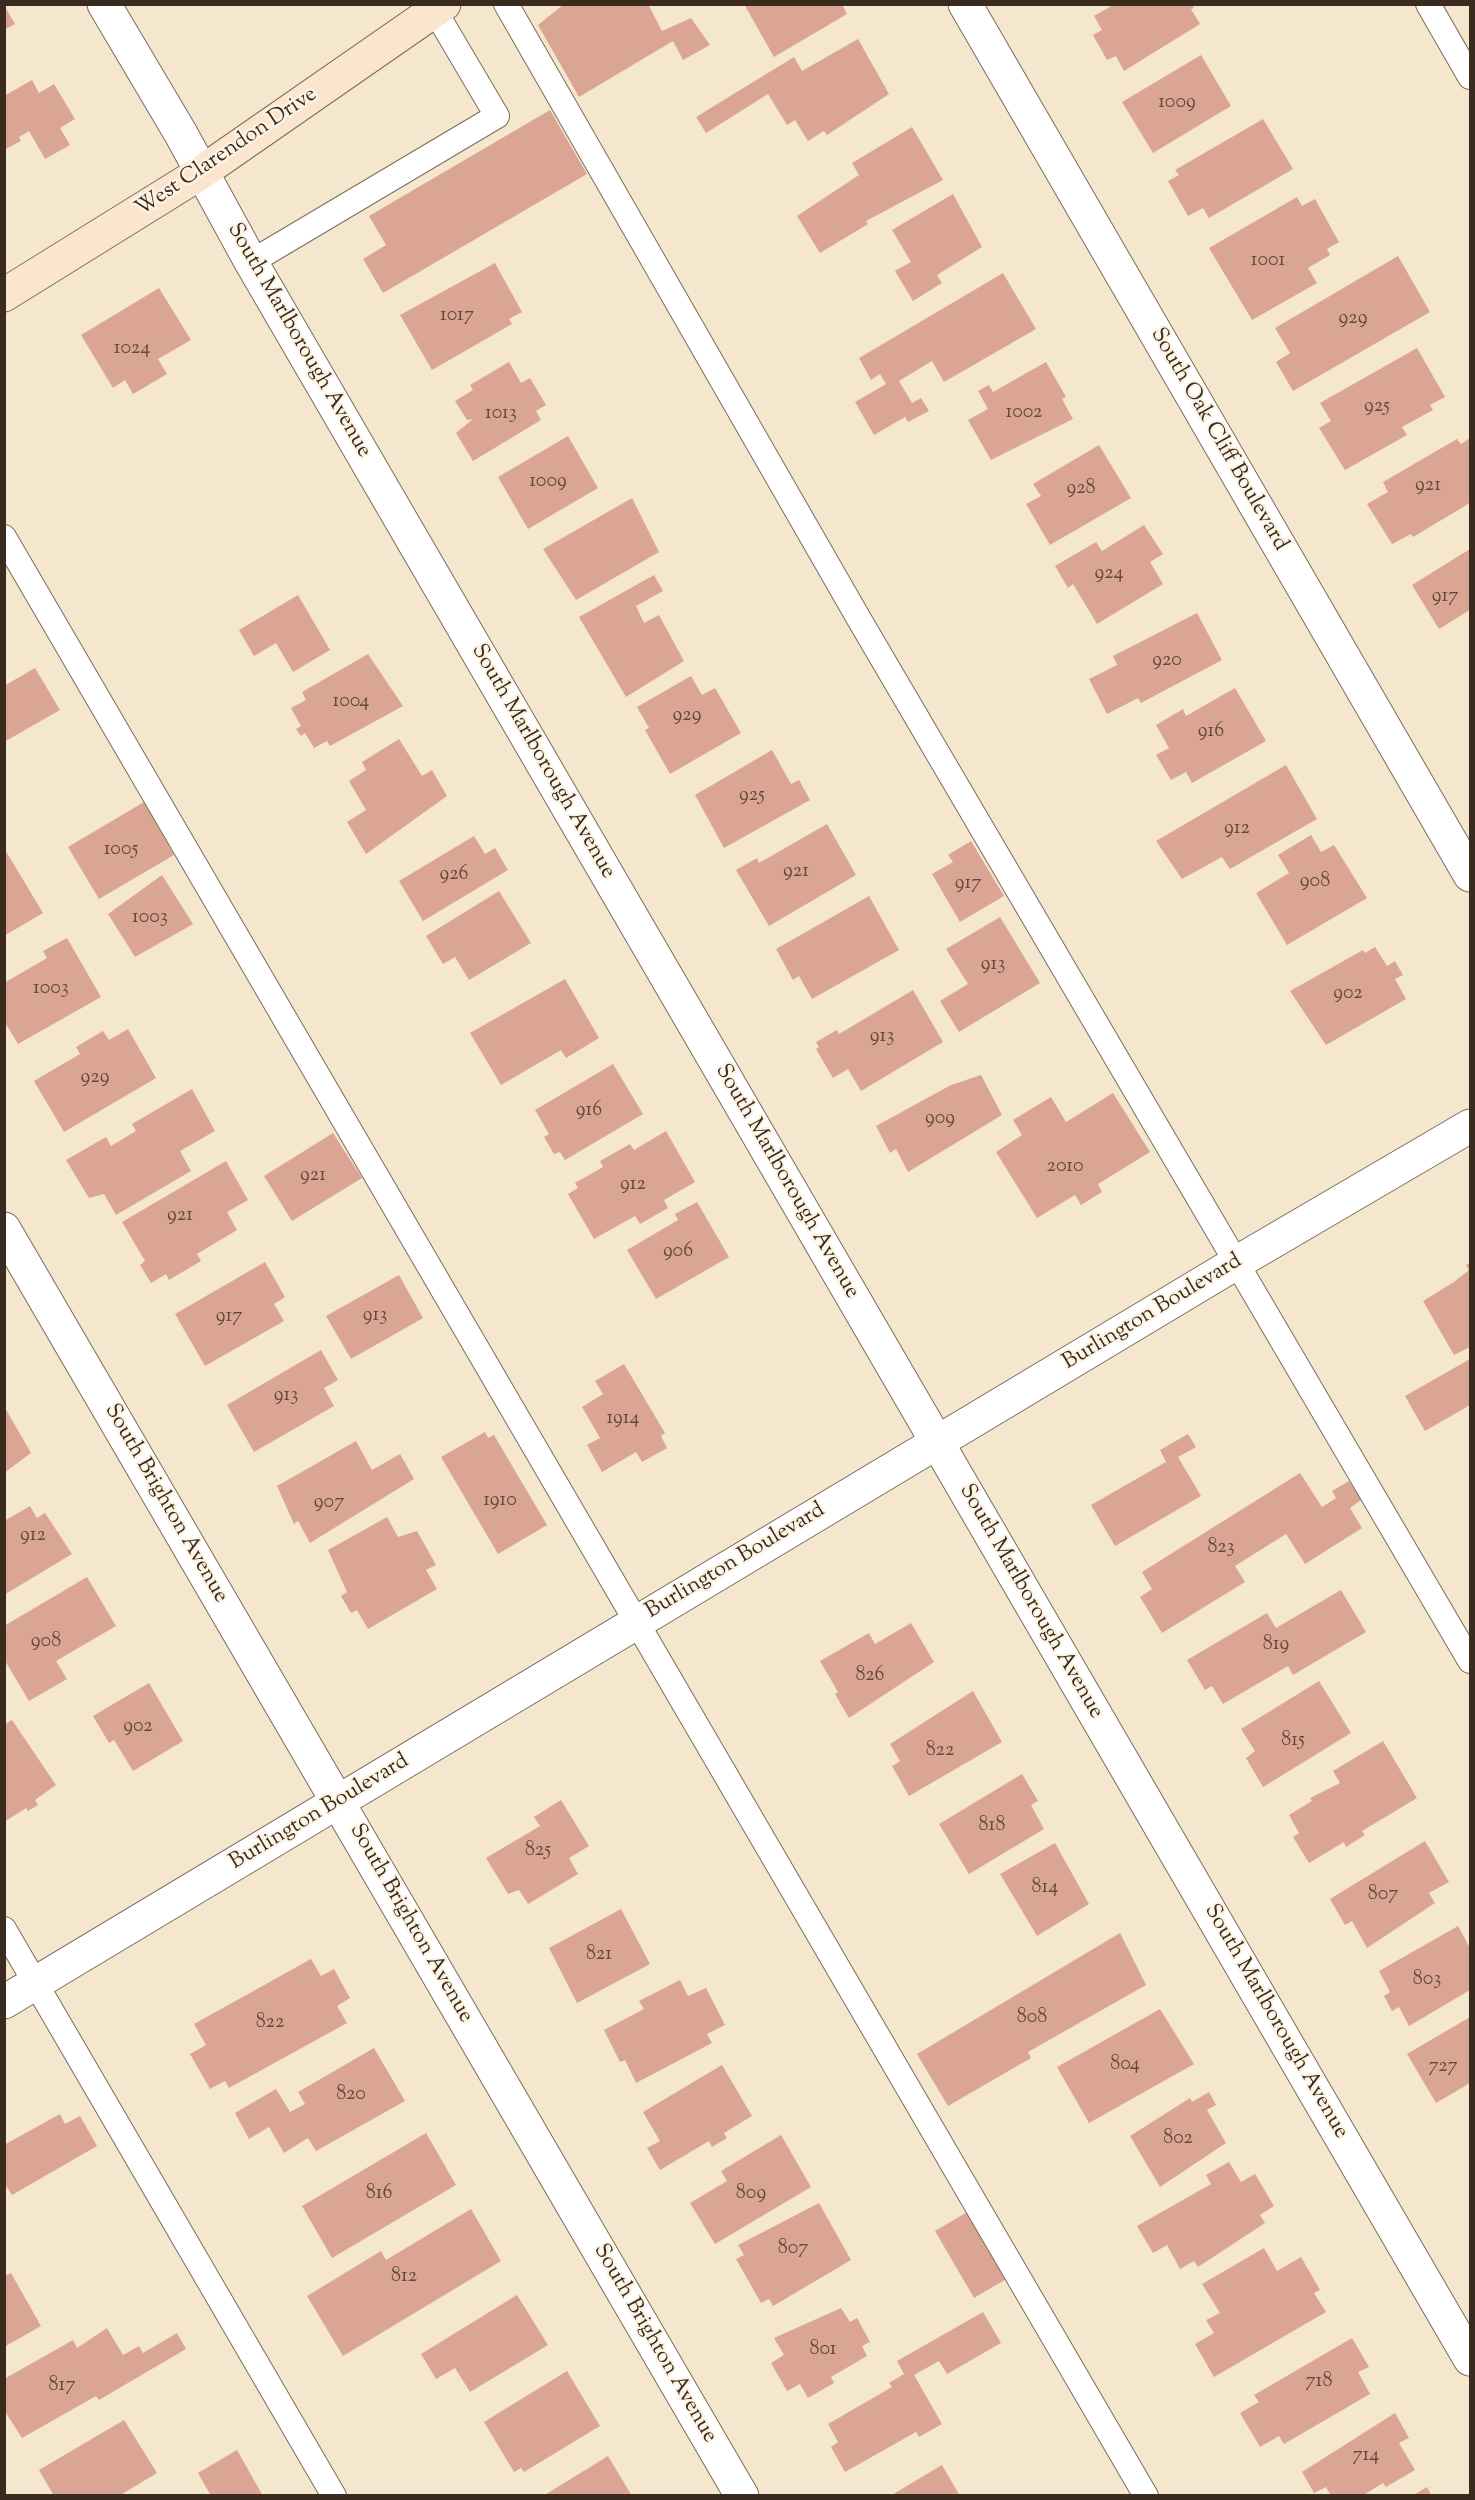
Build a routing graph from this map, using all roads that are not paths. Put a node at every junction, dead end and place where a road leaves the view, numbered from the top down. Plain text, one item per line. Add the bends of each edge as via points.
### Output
1 (104, 4) edge
2 (506, 4) edge
3 (965, 4) edge
4 (1428, 4) edge
5 (440, 8) edge
6 (1470, 77) edge
7 (202, 172) junction
8 (251, 262) junction
9 (4, 295) edge
10 (4, 537) edge
11 (1470, 875) edge
12 (1470, 1126) edge
13 (4, 1229) edge
14 (1236, 1263) junction
15 (937, 1443) junction
16 (637, 1621) junction
17 (1470, 1661) edge
18 (339, 1803) junction
19 (4, 1929) edge
20 (36, 1983) junction
21 (4, 2002) edge
22 (1470, 2358) edge
23 (334, 2496) edge
24 (742, 2496) edge
25 (1146, 2496) edge

1 - 7 street, South Marlborough Avenue
2 - 14 lane via 859,619
3 - 11 street, South Oak Cliff Boulevard
4 - 6 lane
5 - 7 main road, West Clarendon Drive
5 - 8 lane via 497,116
7 - 8 street, South Marlborough Avenue
7 - 9 main road, West Clarendon Drive
8 - 15 street, South Marlborough Avenue
10 - 16 lane
12 - 14 street, Burlington Boulevard
13 - 18 street, South Brighton Avenue
14 - 15 street, Burlington Boulevard
14 - 17 lane
15 - 16 street, Burlington Boulevard
15 - 22 street, South Marlborough Avenue
16 - 18 street, Burlington Boulevard
16 - 25 lane
18 - 20 street, Burlington Boulevard
18 - 24 street, South Brighton Avenue
19 - 20 lane
20 - 21 street, Burlington Boulevard
20 - 23 lane

